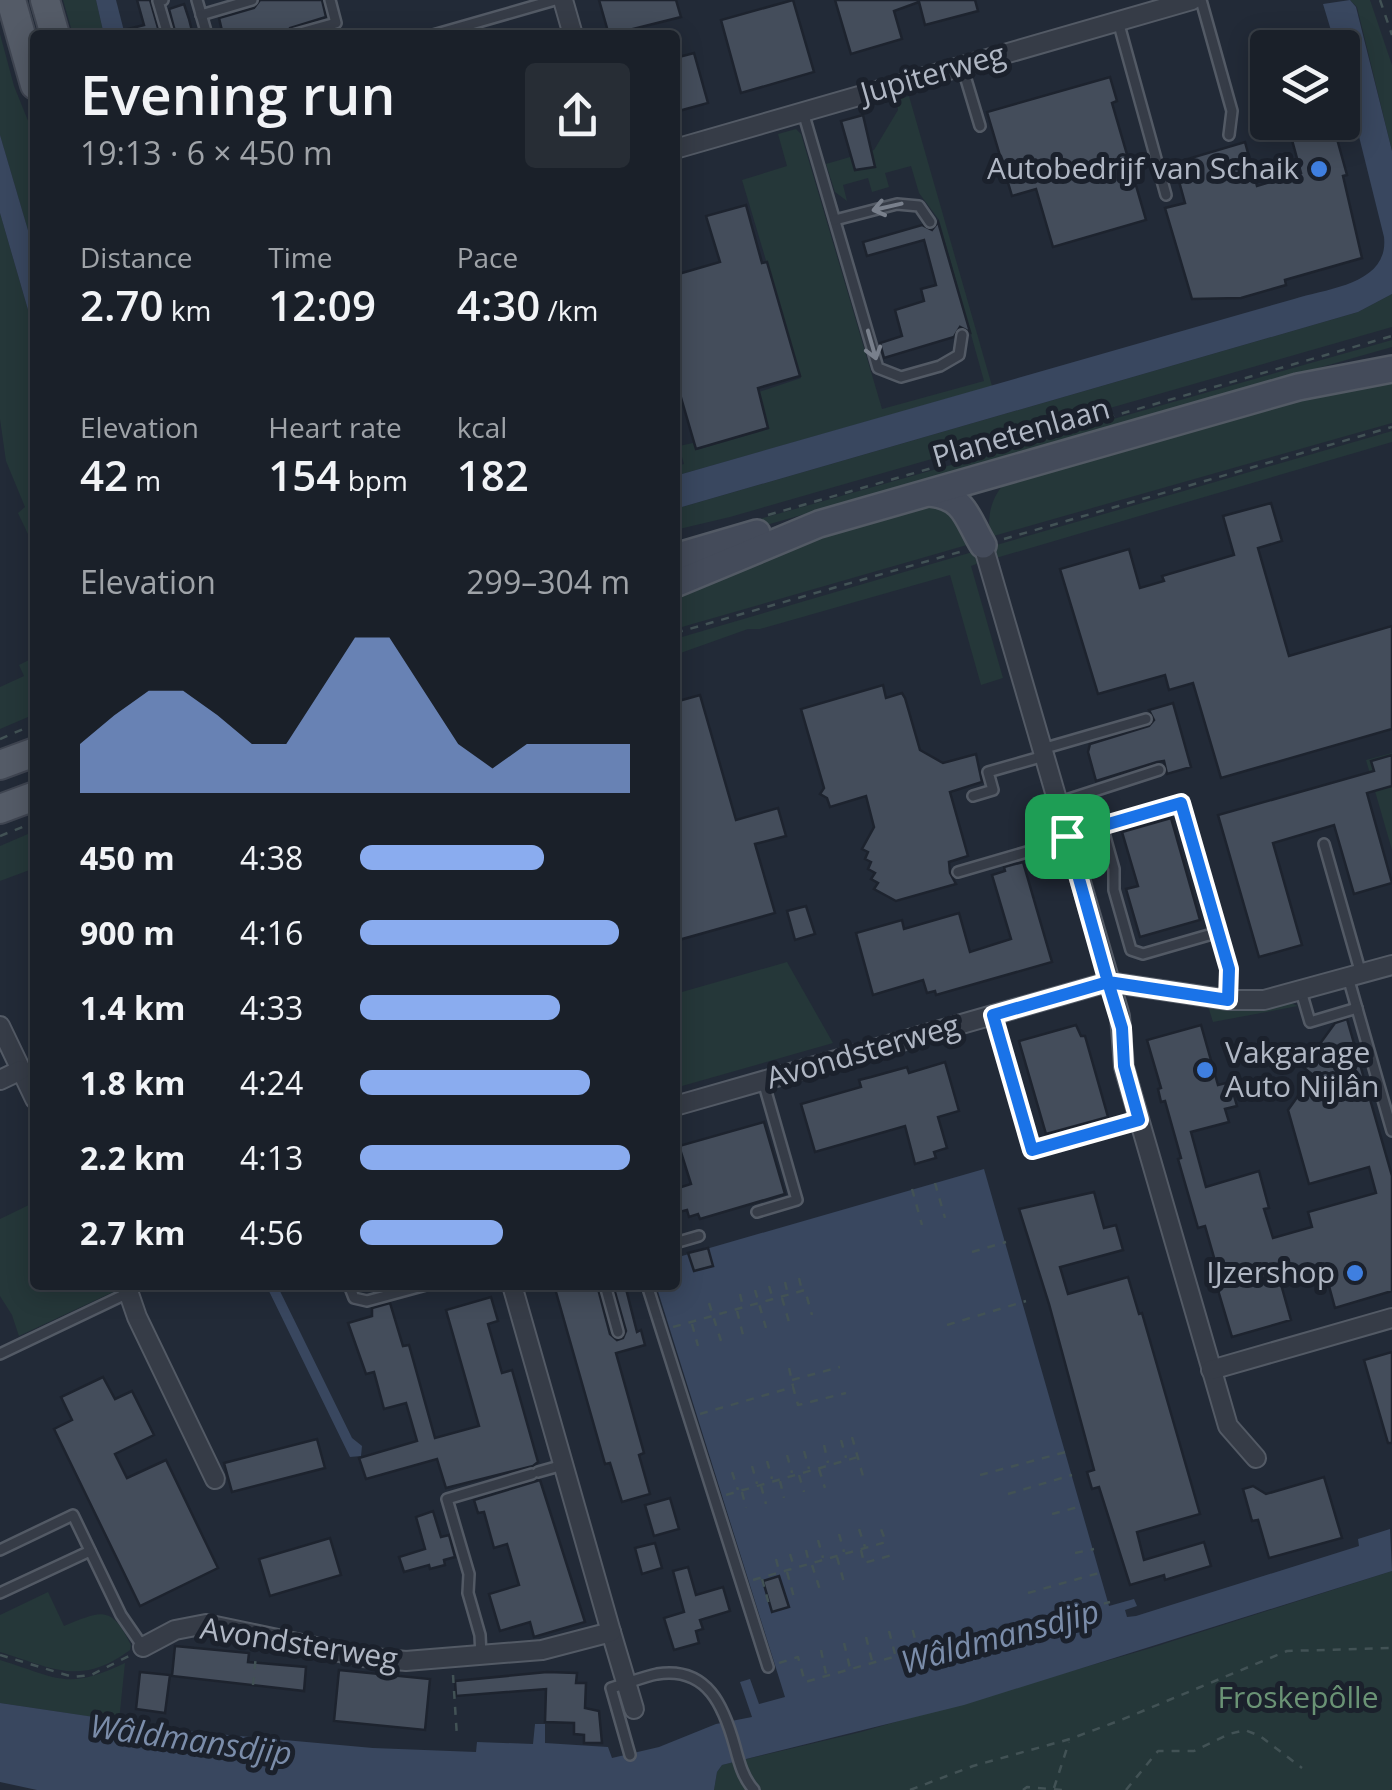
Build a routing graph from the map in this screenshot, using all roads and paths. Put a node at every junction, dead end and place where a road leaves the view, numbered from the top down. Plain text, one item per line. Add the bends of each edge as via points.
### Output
1 (12, 0) edge
2 (45, 0) edge
3 (163, 0) edge
4 (197, 0) edge
5 (252, 0) edge
6 (330, 0) edge
7 (555, 0) edge
8 (563, 0) edge
9 (1192, 0) edge
10 (1201, 0) edge
11 (1380, 0) edge
12 (201, 14) junction
13 (1118, 21) junction
14 (54, 30) edge
15 (166, 30) edge
16 (205, 30) edge
17 (311, 30) edge
18 (450, 30) edge
19 (572, 30) edge
20 (1392, 35) edge
21 (962, 66) junction
22 (30, 67) edge
23 (803, 112) junction
24 (980, 126) dead end
25 (1229, 135) dead end
26 (680, 147) edge
27 (1166, 195) dead end
28 (835, 220) junction
29 (930, 222) dead end
30 (962, 334) dead end
31 (1392, 336) edge
32 (1392, 352) edge
33 (1392, 369) edge
34 (1392, 427) edge
35 (996, 474) junction
36 (930, 493) junction
37 (762, 517) dead end
38 (984, 544) junction
39 (680, 556) edge
40 (680, 582) edge
41 (680, 632) edge
42 (1146, 719) dead end
43 (30, 726) edge
44 (0, 740) edge
45 (1043, 752) junction
46 (30, 754) edge
47 (0, 765) edge
48 (1159, 770) dead end
49 (974, 796) dead end
50 (30, 798) edge
51 (1058, 803) junction
52 (0, 809) edge
53 (30, 824) edge
54 (1102, 826) junction
55 (0, 836) edge
56 (1068, 838) junction
57 (1324, 844) dead end
58 (958, 872) dead end
59 (1218, 932) junction
60 (1392, 965) edge
61 (1354, 976) junction
62 (1108, 982) junction
63 (1302, 991) junction
64 (1228, 1000) junction
65 (1357, 1008) junction
66 (993, 1015) junction
67 (0, 1026) edge
68 (21, 1070) junction
69 (0, 1080) edge
70 (763, 1081) junction
71 (30, 1089) edge
72 (680, 1105) edge
73 (1139, 1120) junction
74 (1392, 1131) edge
75 (935, 1183) dead end
76 (912, 1190) dead end
77 (757, 1212) dead end
78 (945, 1218) dead end
79 (922, 1225) dead end
80 (699, 1236) dead end
81 (680, 1242) edge
82 (1006, 1242) dead end
83 (972, 1252) dead end
84 (799, 1278) dead end
85 (785, 1282) dead end
86 (770, 1286) dead end
87 (130, 1290) edge
88 (134, 1290) edge
89 (351, 1290) edge
90 (408, 1290) edge
91 (513, 1290) edge
92 (606, 1290) edge
93 (649, 1290) edge
94 (755, 1290) dead end
95 (802, 1291) junction
96 (740, 1294) dead end
97 (788, 1296) junction
98 (782, 1297) junction
99 (773, 1299) junction
100 (709, 1302) dead end
101 (1026, 1302) dead end
102 (759, 1303) junction
103 (743, 1308) junction
104 (736, 1310) junction
105 (812, 1315) dead end
106 (713, 1316) junction
107 (1392, 1318) edge
108 (691, 1322) junction
109 (789, 1322) dead end
110 (947, 1325) dead end
111 (766, 1328) dead end
112 (662, 1330) junction
113 (618, 1332) dead end
114 (744, 1335) dead end
115 (721, 1341) dead end
116 (698, 1346) dead end
117 (0, 1354) edge
118 (788, 1368) dead end
119 (840, 1368) dead end
120 (1212, 1370) junction
121 (792, 1380) junction
122 (793, 1387) junction
123 (846, 1393) dead end
124 (689, 1418) junction
125 (852, 1437) dead end
126 (841, 1440) dead end
127 (824, 1445) dead end
128 (804, 1451) dead end
129 (1066, 1452) dead end
130 (787, 1456) dead end
131 (858, 1456) junction
132 (1256, 1458) dead end
133 (846, 1460) junction
134 (768, 1461) dead end
135 (563, 1465) junction
136 (829, 1465) junction
137 (752, 1466) dead end
138 (819, 1468) junction
139 (810, 1471) junction
140 (732, 1472) dead end
141 (799, 1474) junction
142 (980, 1474) dead end
143 (1072, 1475) dead end
144 (792, 1476) junction
145 (863, 1476) dead end
146 (780, 1479) junction
147 (215, 1480) dead end
148 (773, 1482) junction
149 (759, 1486) junction
150 (825, 1488) dead end
151 (740, 1491) junction
152 (804, 1492) dead end
153 (1008, 1494) dead end
154 (714, 1498) junction
155 (784, 1498) dead end
156 (766, 1504) dead end
157 (1082, 1506) dead end
158 (746, 1508) dead end
159 (1052, 1514) dead end
160 (880, 1524) dead end
161 (859, 1530) dead end
162 (839, 1534) dead end
163 (818, 1540) dead end
164 (863, 1548) junction
165 (1094, 1549) dead end
166 (0, 1550) edge
167 (806, 1550) dead end
168 (90, 1551) junction
169 (790, 1554) dead end
170 (844, 1554) junction
171 (896, 1554) dead end
172 (1075, 1554) dead end
173 (837, 1556) junction
174 (776, 1559) dead end
175 (824, 1560) junction
176 (811, 1564) junction
177 (794, 1568) junction
178 (786, 1570) junction
179 (780, 1572) junction
180 (1099, 1573) dead end
181 (761, 1578) junction
182 (742, 1584) junction
183 (846, 1586) dead end
184 (0, 1593) edge
185 (1028, 1593) dead end
186 (820, 1594) dead end
187 (795, 1602) dead end
188 (1110, 1602) dead end
189 (770, 1608) dead end
190 (1073, 1612) dead end
191 (911, 1624) dead end
192 (889, 1631) dead end
193 (611, 1632) junction
194 (258, 1634) junction
195 (866, 1636) dead end
196 (844, 1644) dead end
197 (143, 1647) junction
198 (1392, 1648) edge
199 (820, 1650) dead end
200 (0, 1655) edge
201 (482, 1656) junction
202 (896, 1656) junction
203 (452, 1658) junction
204 (872, 1662) junction
205 (768, 1667) joint
206 (850, 1669) junction
207 (827, 1676) junction
208 (626, 1684) junction
209 (252, 1685) dead end
210 (634, 1709) dead end
211 (457, 1737) dead end
212 (1070, 1739) junction
213 (630, 1755) dead end
214 (1302, 1768) dead end
215 (1054, 1788) junction
216 (754, 1790) edge
217 (910, 1790) edge
218 (1023, 1790) edge
219 (1062, 1790) edge
220 (1126, 1790) edge

1 - 22 main road
2 - 14 main road
3 - 15 lane via 158,2
4 - 12 lane
5 - 12 lane
6 - 17 lane via 336,23
7 - 18 lane
8 - 19 street
9 - 13 street, Jupiterweg
10 - 25 lane via 1232,111
11 - 20 path
12 - 16 lane
13 - 21 street, Jupiterweg
13 - 27 lane
21 - 23 street, Jupiterweg
21 - 24 lane
23 - 26 street, Jupiterweg
23 - 28 lane
29 -> 28 lane via 907,202
28 -> 30 lane via 878,368 902,377 940,366 959,355
31 - 37 path, Planetenlaan
32 - 39 main road, Planetenlaan
33 - 35 main road, Planetenlaan via 1298,387
34 - 38 path
35 - 36 main road, Planetenlaan
35 - 38 main road via 979,503
36 - 38 main road via 964,507
36 - 40 main road, Planetenlaan via 818,524
38 - 41 path
38 - 45 street
42 - 45 lane
43 - 44 path
45 - 49 lane via 988,772 993,790
45 - 51 street
46 - 47 main road
48 - 51 lane
50 - 52 main road
51 - 56 street
53 - 55 path
54 - 56 lane
54 - 59 lane via 1181,803
54 - 59 lane via 1131,950 1143,954
56 - 58 lane
56 - 62 street
57 - 61 lane
59 - 64 lane via 1229,969
60 - 61 street
61 - 63 street
61 - 65 lane
62 - 64 street
62 - 66 street, Avondsterweg
62 - 73 street
63 - 64 street
63 - 65 lane via 1310,1022
65 - 74 lane
66 - 70 street, Avondsterweg
66 - 73 lane via 1032,1150
67 - 68 street
68 - 69 street
68 - 71 street
70 - 72 street, Avondsterweg
70 - 77 lane via 797,1200
73 - 120 street
75 - 78 path
76 - 79 path
80 - 81 lane
82 - 83 path
84 - 95 path
85 - 97 path
86 - 99 path
87 - 117 lane
88 - 147 street via 137,1317
89 - 90 lane via 354,1298 368,1301
91 - 135 street
92 - 113 lane
93 - 112 lane
94 - 102 path
95 - 97 path
95 - 105 path
96 - 103 path
97 - 98 path
98 - 99 path
98 - 109 path
99 - 102 path
100 - 106 path
101 - 110 path
102 - 103 path
102 - 111 path
103 - 104 path
104 - 106 path
104 - 114 path
106 - 108 path
106 - 115 path
107 - 120 street
108 - 112 path
108 - 116 path
112 - 124 lane
118 - 121 path
119 - 121 path
120 - 132 street via 1228,1426
121 - 122 path
122 - 123 path via 798,1405
122 - 124 path
124 - 154 lane
125 - 131 path
126 - 133 path
127 - 136 path
128 - 139 path
129 - 142 path
130 - 144 path
131 - 133 path
131 - 145 path
133 - 136 path
134 - 148 path
135 - 193 street
135 - 201 lane via 447,1498
136 - 138 path
137 - 149 path
138 - 139 path
138 - 150 path
139 - 141 path
140 - 151 path
141 - 144 path
141 - 152 path
143 - 153 path
144 - 146 path
146 - 148 path
146 - 155 path
148 - 149 path
149 - 151 path
149 - 156 path
151 - 154 path
151 - 158 path
154 - 182 lane
157 - 159 path
160 - 164 path via 886,1542
161 - 164 path
162 - 170 path
163 - 175 path
164 - 170 path
164 - 171 path via 864,1563
165 - 172 path
166 - 168 lane via 73,1516
167 - 176 path
168 - 184 lane
168 - 197 lane
169 - 177 path
170 - 173 path
173 - 175 path
173 - 183 path
174 - 179 path
175 - 176 path
176 - 177 path
176 - 186 path
177 - 178 path
178 - 179 path
178 - 187 path
179 - 181 path
180 - 185 path
181 - 182 path
181 - 189 path
182 - 205 lane
188 - 190 path
191 - 202 path via 918,1650
192 - 202 path
193 - 201 street, Avondsterweg via 542,1650
193 - 208 street
194 - 197 street, Avondsterweg via 190,1626
194 - 203 street, Avondsterweg via 385,1660
194 - 209 path
195 - 204 path
196 - 206 path
197 - 200 path via 82,1678
198 - 212 path via 1287,1651
199 - 207 path
201 - 203 street, Avondsterweg
202 - 204 path
203 - 211 path
204 - 206 path
205 - 207 path via 798,1657 805,1682
206 - 207 path
208 - 210 street
208 - 213 lane via 611,1688
208 - 216 lane via 663,1674 708,1688 725,1711 742,1772
212 - 215 path
212 - 217 path
214 - 220 path via 1245,1730 1194,1751 1158,1751
215 - 218 path
215 - 219 path

